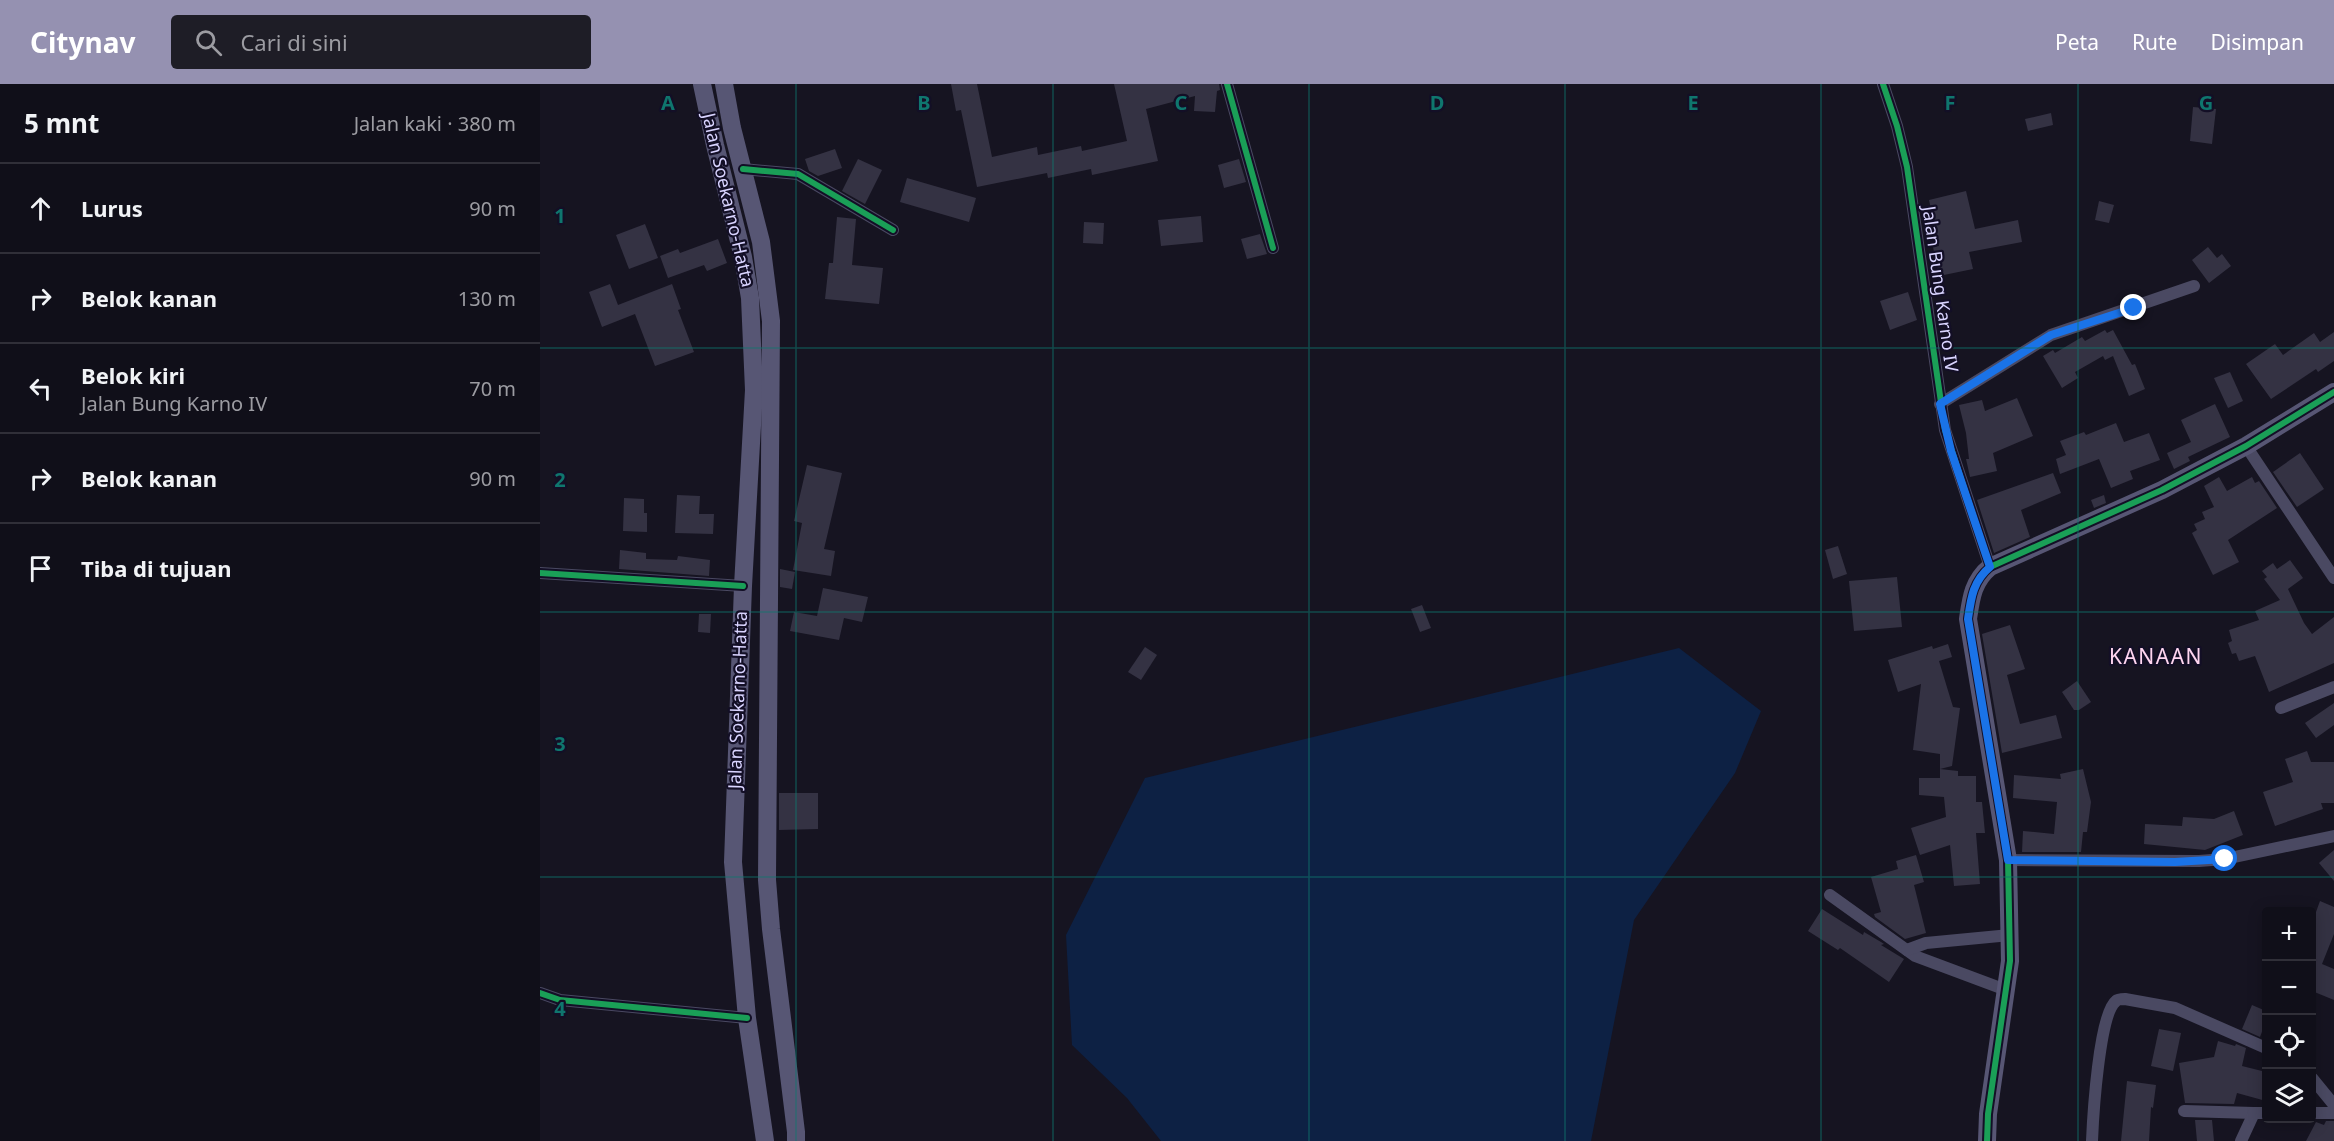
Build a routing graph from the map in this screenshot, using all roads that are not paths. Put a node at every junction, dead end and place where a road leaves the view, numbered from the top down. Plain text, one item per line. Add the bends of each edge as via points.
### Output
1 (702, 84) edge
2 (723, 84) edge
3 (1227, 84) edge
4 (1883, 84) edge
5 (743, 169) junction
6 (893, 230) dead end
7 (1274, 248) dead end
8 (2194, 286) dead end
9 (762, 352) junction
10 (2334, 392) edge
11 (1940, 404) junction
12 (2246, 446) junction
13 (1990, 567) junction
14 (540, 573) edge
15 (2334, 578) edge
16 (742, 586) junction
17 (2334, 687) edge
18 (2281, 708) dead end
19 (2334, 836) edge
20 (2008, 860) junction
21 (1830, 895) dead end
22 (2010, 935) junction
23 (1906, 950) junction
24 (2006, 990) junction
25 (540, 993) edge
26 (747, 1018) junction
27 (2262, 1046) edge
28 (2316, 1083) edge
29 (2334, 1105) edge
30 (2184, 1111) dead end
31 (2260, 1113) edge
32 (2316, 1113) edge
33 (2334, 1113) edge
34 (765, 1141) edge
35 (796, 1141) edge
36 (1987, 1141) edge
37 (2092, 1141) edge
38 (2241, 1141) edge

1 - 9 main road, Jalan Soekarno-Hatta
2 - 5 main road, Jalan Soekarno-Hatta
3 - 7 street
4 - 11 street, Jalan Bung Karno IV via 1906,167
5 - 6 street via 798,174
5 - 9 main road, Jalan Soekarno-Hatta via 761,242 771,321
8 - 11 street via 2051,335
9 - 16 main road, Jalan Soekarno-Hatta via 754,390
9 - 35 main road, Jalan Soekarno-Hatta via 771,395 767,880
10 - 12 main road
11 - 13 street, Jalan Bung Karno IV via 1951,451
12 - 13 main road via 2162,490
12 - 15 street
13 - 20 main road via 1974,586 1968,619
14 - 16 street
16 - 26 main road, Jalan Soekarno-Hatta via 733,862
17 - 18 street
19 - 20 street via 2199,861
20 - 22 main road
21 - 23 street
22 - 23 street via 1926,943
22 - 24 main road
23 - 24 street via 1925,962
24 - 36 main road
25 - 26 street via 560,999
26 - 34 main road, Jalan Soekarno-Hatta
27 - 37 street via 2175,1008 2125,999 2116,1001 2099,1057
28 - 29 street
30 - 31 street
31 - 38 street
32 - 33 street

